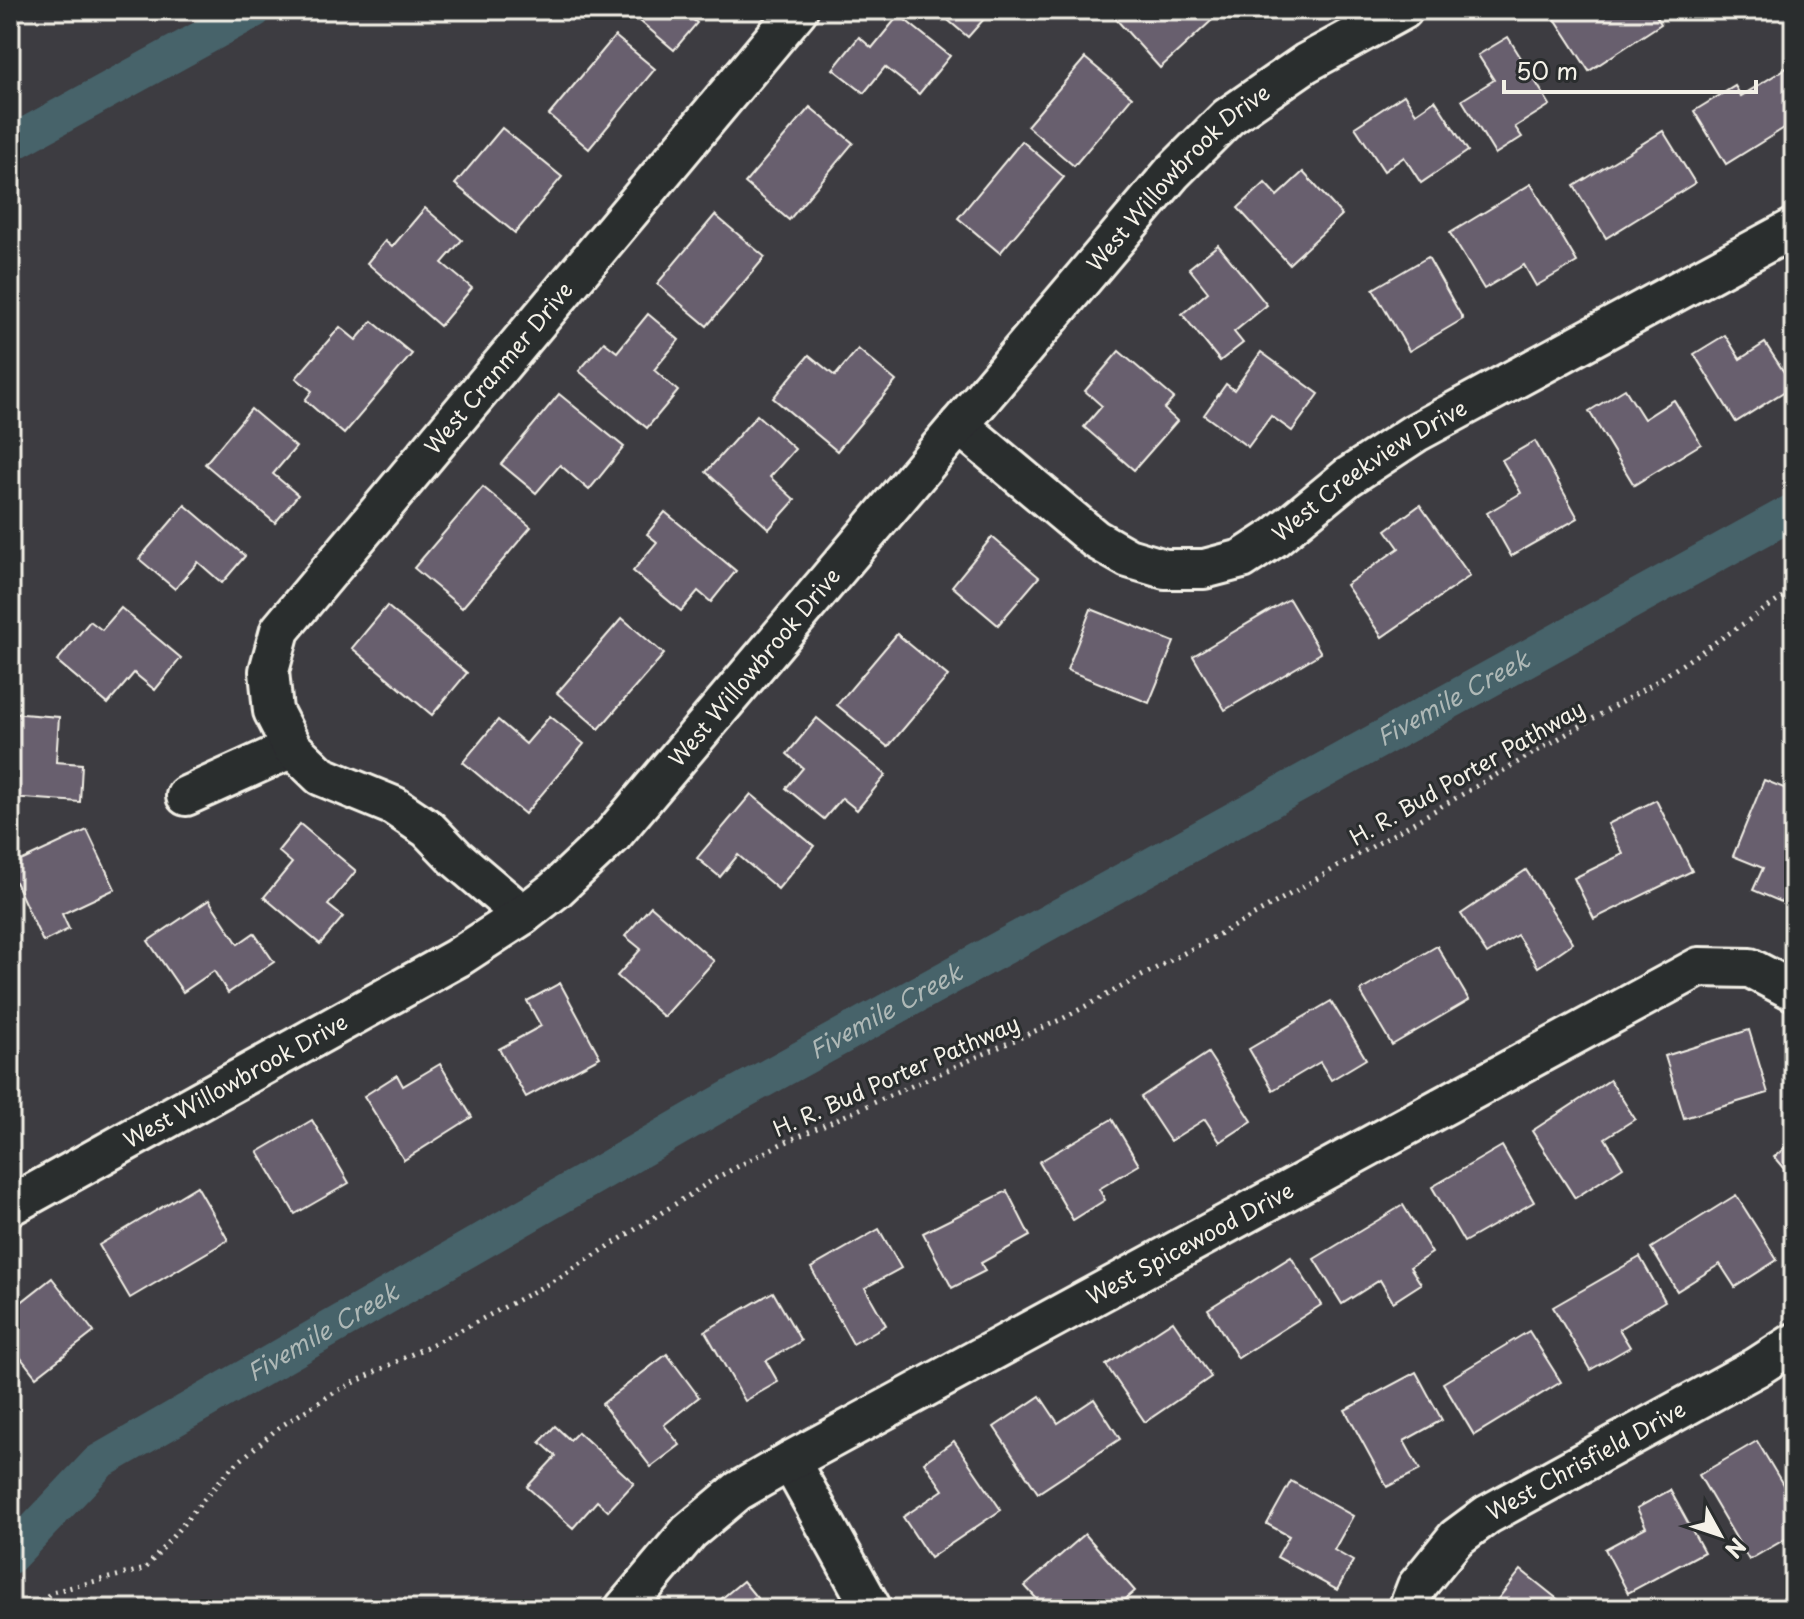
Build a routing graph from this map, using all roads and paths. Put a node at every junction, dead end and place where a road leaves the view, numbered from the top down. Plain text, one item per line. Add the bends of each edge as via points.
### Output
1 (798, 10) edge
2 (1403, 10) edge
3 (1794, 228) edge
4 (959, 425) junction
5 (1794, 590) edge
6 (292, 748) junction
7 (186, 796) dead end
8 (523, 915) junction
9 (1794, 991) edge
10 (10, 1206) edge
11 (1794, 1343) edge
12 (790, 1461) junction
13 (35, 1606) dead end
14 (624, 1609) edge
15 (872, 1609) edge
16 (1408, 1609) edge

1 - 6 street, West Cranmer Drive via 280,630 269,671 273,711
2 - 4 street, West Willowbrook Drive via 1306,63 1228,117 1172,173
3 - 4 street, West Creekview Drive via 1415,433 1242,559 1204,569 1165,569 1128,558 1095,539
4 - 8 street, West Willowbrook Drive via 612,836
5 - 13 path, H. R. Bud Porter Pathway via 1651,685 1249,918 1062,1019 779,1145 716,1178 559,1278 335,1392 278,1428 229,1470 145,1569 52,1592
6 - 7 street
6 - 8 street, West Cranmer Drive via 321,776 394,806 428,829
8 - 10 street, West Willowbrook Drive via 457,958
9 - 12 street, West Spicewood Drive via 1750,968 1699,967
11 - 16 street, West Chrisfield Drive via 1487,1515 1456,1538 1417,1586
12 - 14 street, West Spicewood Drive via 738,1491 689,1532
12 - 15 street

